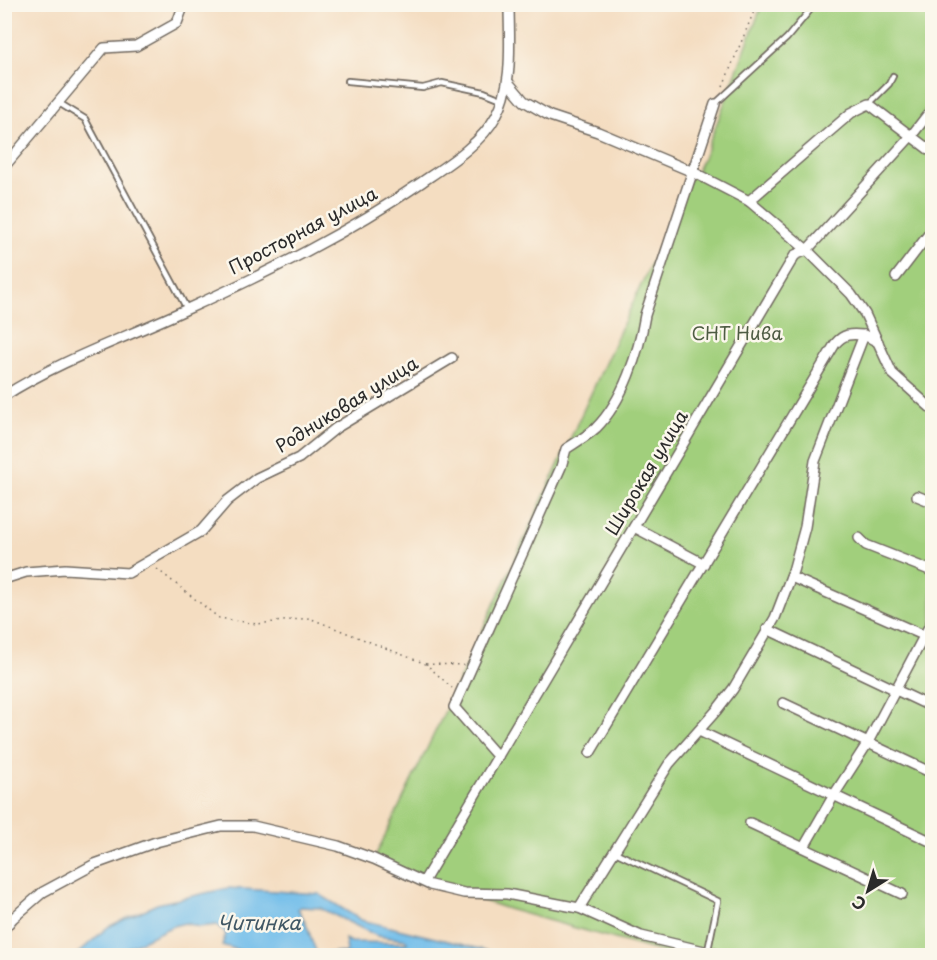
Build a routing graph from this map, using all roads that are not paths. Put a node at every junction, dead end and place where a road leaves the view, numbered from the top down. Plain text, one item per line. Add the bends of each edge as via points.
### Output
1 (184, 4) edge
2 (509, 4) edge
3 (815, 4) edge
4 (893, 76) dead end
5 (348, 81) dead end
6 (508, 82) junction
7 (504, 100) junction
8 (58, 103) junction
9 (715, 104) joint
10 (869, 104) junction
11 (933, 109) edge
12 (912, 135) junction
13 (933, 152) edge
14 (4, 167) edge
15 (693, 172) junction
16 (749, 201) junction
17 (933, 230) edge
18 (807, 250) junction
19 (896, 278) dead end
20 (187, 309) junction
21 (864, 335) junction
22 (878, 342) junction
23 (452, 358) dead end
24 (4, 396) edge
25 (933, 409) edge
26 (917, 496) dead end
27 (933, 502) edge
28 (634, 527) junction
29 (859, 538) dead end
30 (704, 564) junction
31 (933, 571) edge
32 (791, 577) junction
33 (4, 579) edge
34 (933, 621) edge
35 (767, 629) junction
36 (928, 637) edge
37 (895, 689) junction
38 (783, 703) dead end
39 (933, 707) edge
40 (699, 731) junction
41 (867, 744) junction
42 (590, 753) dead end
43 (498, 757) junction
44 (933, 773) edge
45 (834, 795) junction
46 (750, 823) dead end
47 (933, 842) edge
48 (804, 847) junction
49 (615, 852) junction
50 (424, 881) junction
51 (902, 894) dead end
52 (579, 908) junction
53 (4, 929) edge
54 (708, 950) junction
55 (725, 956) edge

1 - 8 street via 177,23 136,46 104,48
2 - 6 street, Просторная улица
3 - 9 lane via 787,38
4 - 10 lane
5 - 7 lane via 423,88 442,83
6 - 7 street, Просторная улица
6 - 15 street via 524,101 550,116
7 - 20 street, Просторная улица via 484,133 386,207 336,236
8 - 14 street
8 - 20 lane via 85,119
9 - 15 street
10 - 12 street
10 - 16 street via 852,113
11 - 12 street, Широкая улица
12 - 13 street
12 - 18 street, Широкая улица
15 - 16 street
15 - 43 street via 622,392 596,428 566,449 454,707
16 - 18 street
17 - 19 street
18 - 22 street via 851,294
18 - 28 street, Широкая улица via 795,255
20 - 24 street, Просторная улица
21 - 22 street
21 - 30 street via 850,334 835,344
21 - 32 street via 815,461 805,526
22 - 25 street via 892,373
23 - 33 street, Родниковая улица via 336,428 299,458 256,478 227,501 201,531 128,573 65,569 26,572
26 - 27 street
28 - 30 street
28 - 43 street, Широкая улица
29 - 31 street via 867,545
30 - 42 street
32 - 35 street
32 - 36 street
34 - 36 street
35 - 37 street
35 - 40 street via 733,689
36 - 37 street
37 - 39 street
37 - 41 street
38 - 41 street
40 - 45 street
40 - 49 street via 669,764
41 - 44 street
41 - 45 street
43 - 50 street, Широкая улица
45 - 47 street
45 - 48 street
46 - 48 street
48 - 51 street
49 - 52 street
49 - 54 lane via 718,901
50 - 52 street via 464,892 507,894
50 - 53 street via 338,846 253,826 221,826 156,842 94,864 43,892
52 - 54 street via 641,936
54 - 55 street

